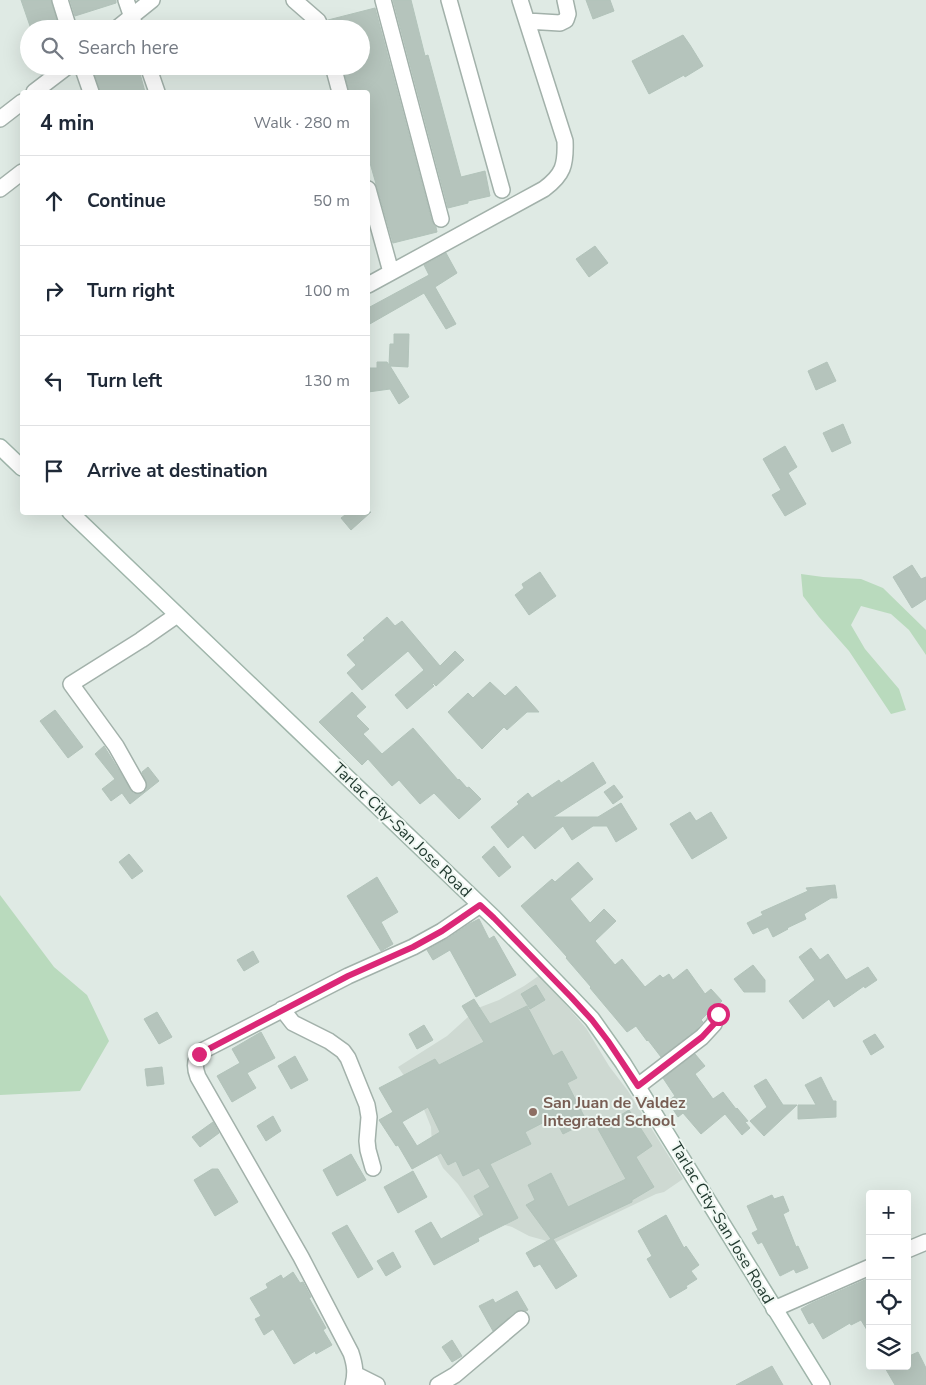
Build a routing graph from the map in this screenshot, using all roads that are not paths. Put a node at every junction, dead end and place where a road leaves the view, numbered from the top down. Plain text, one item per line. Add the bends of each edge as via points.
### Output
1 (60, 0) edge
2 (126, 0) edge
3 (152, 0) edge
4 (294, 0) edge
5 (383, 0) edge
6 (450, 0) edge
7 (520, 0) edge
8 (565, 0) edge
9 (66, 20) edge
10 (133, 20) edge
11 (136, 20) edge
12 (317, 20) edge
13 (527, 21) junction
14 (56, 75) edge
15 (85, 75) edge
16 (151, 75) edge
17 (335, 75) edge
18 (37, 90) edge
19 (90, 90) edge
20 (156, 90) edge
21 (339, 90) edge
22 (20, 104) edge
23 (0, 119) edge
24 (20, 174) edge
25 (0, 190) edge
26 (502, 190) dead end
27 (370, 196) edge
28 (441, 219) dead end
29 (391, 272) junction
30 (370, 284) edge
31 (0, 447) edge
32 (20, 466) edge
33 (73, 515) edge
34 (177, 615) junction
35 (138, 786) dead end
36 (480, 905) junction
37 (282, 1009) junction
38 (718, 1014) dead end
39 (638, 1086) junction
40 (373, 1168) dead end
41 (926, 1242) edge
42 (911, 1248) edge
43 (866, 1269) edge
44 (774, 1309) junction
45 (521, 1320) dead end
46 (354, 1380) edge
47 (377, 1385) edge
48 (438, 1385) edge
49 (822, 1385) edge

1 - 9 street
2 - 10 street
3 - 11 street
4 - 12 street
5 - 28 street
6 - 26 street
7 - 13 street
8 - 13 street via 566,20 560,23
13 - 29 street via 565,141 566,160 560,173 544,189
14 - 18 street
15 - 19 street
16 - 20 street
17 - 21 street
22 - 23 street
24 - 25 street
27 - 29 street
29 - 30 street
31 - 32 street
33 - 34 street, Tarlac City-San Jose Road
34 - 35 street via 71,684 116,746
34 - 36 street, Tarlac City-San Jose Road
36 - 37 street via 413,947
36 - 39 street, Tarlac City-San Jose Road via 592,1020
37 - 40 street via 293,1023 329,1041 348,1058 367,1104 367,1141
37 - 46 street via 202,1051 196,1061 196,1069 351,1353 355,1366
38 - 39 street via 702,1037
39 - 44 street, Tarlac City-San Jose Road
41 - 42 street
43 - 44 street
44 - 49 street, Tarlac City-San Jose Road
45 - 48 street via 455,1375
46 - 47 street

